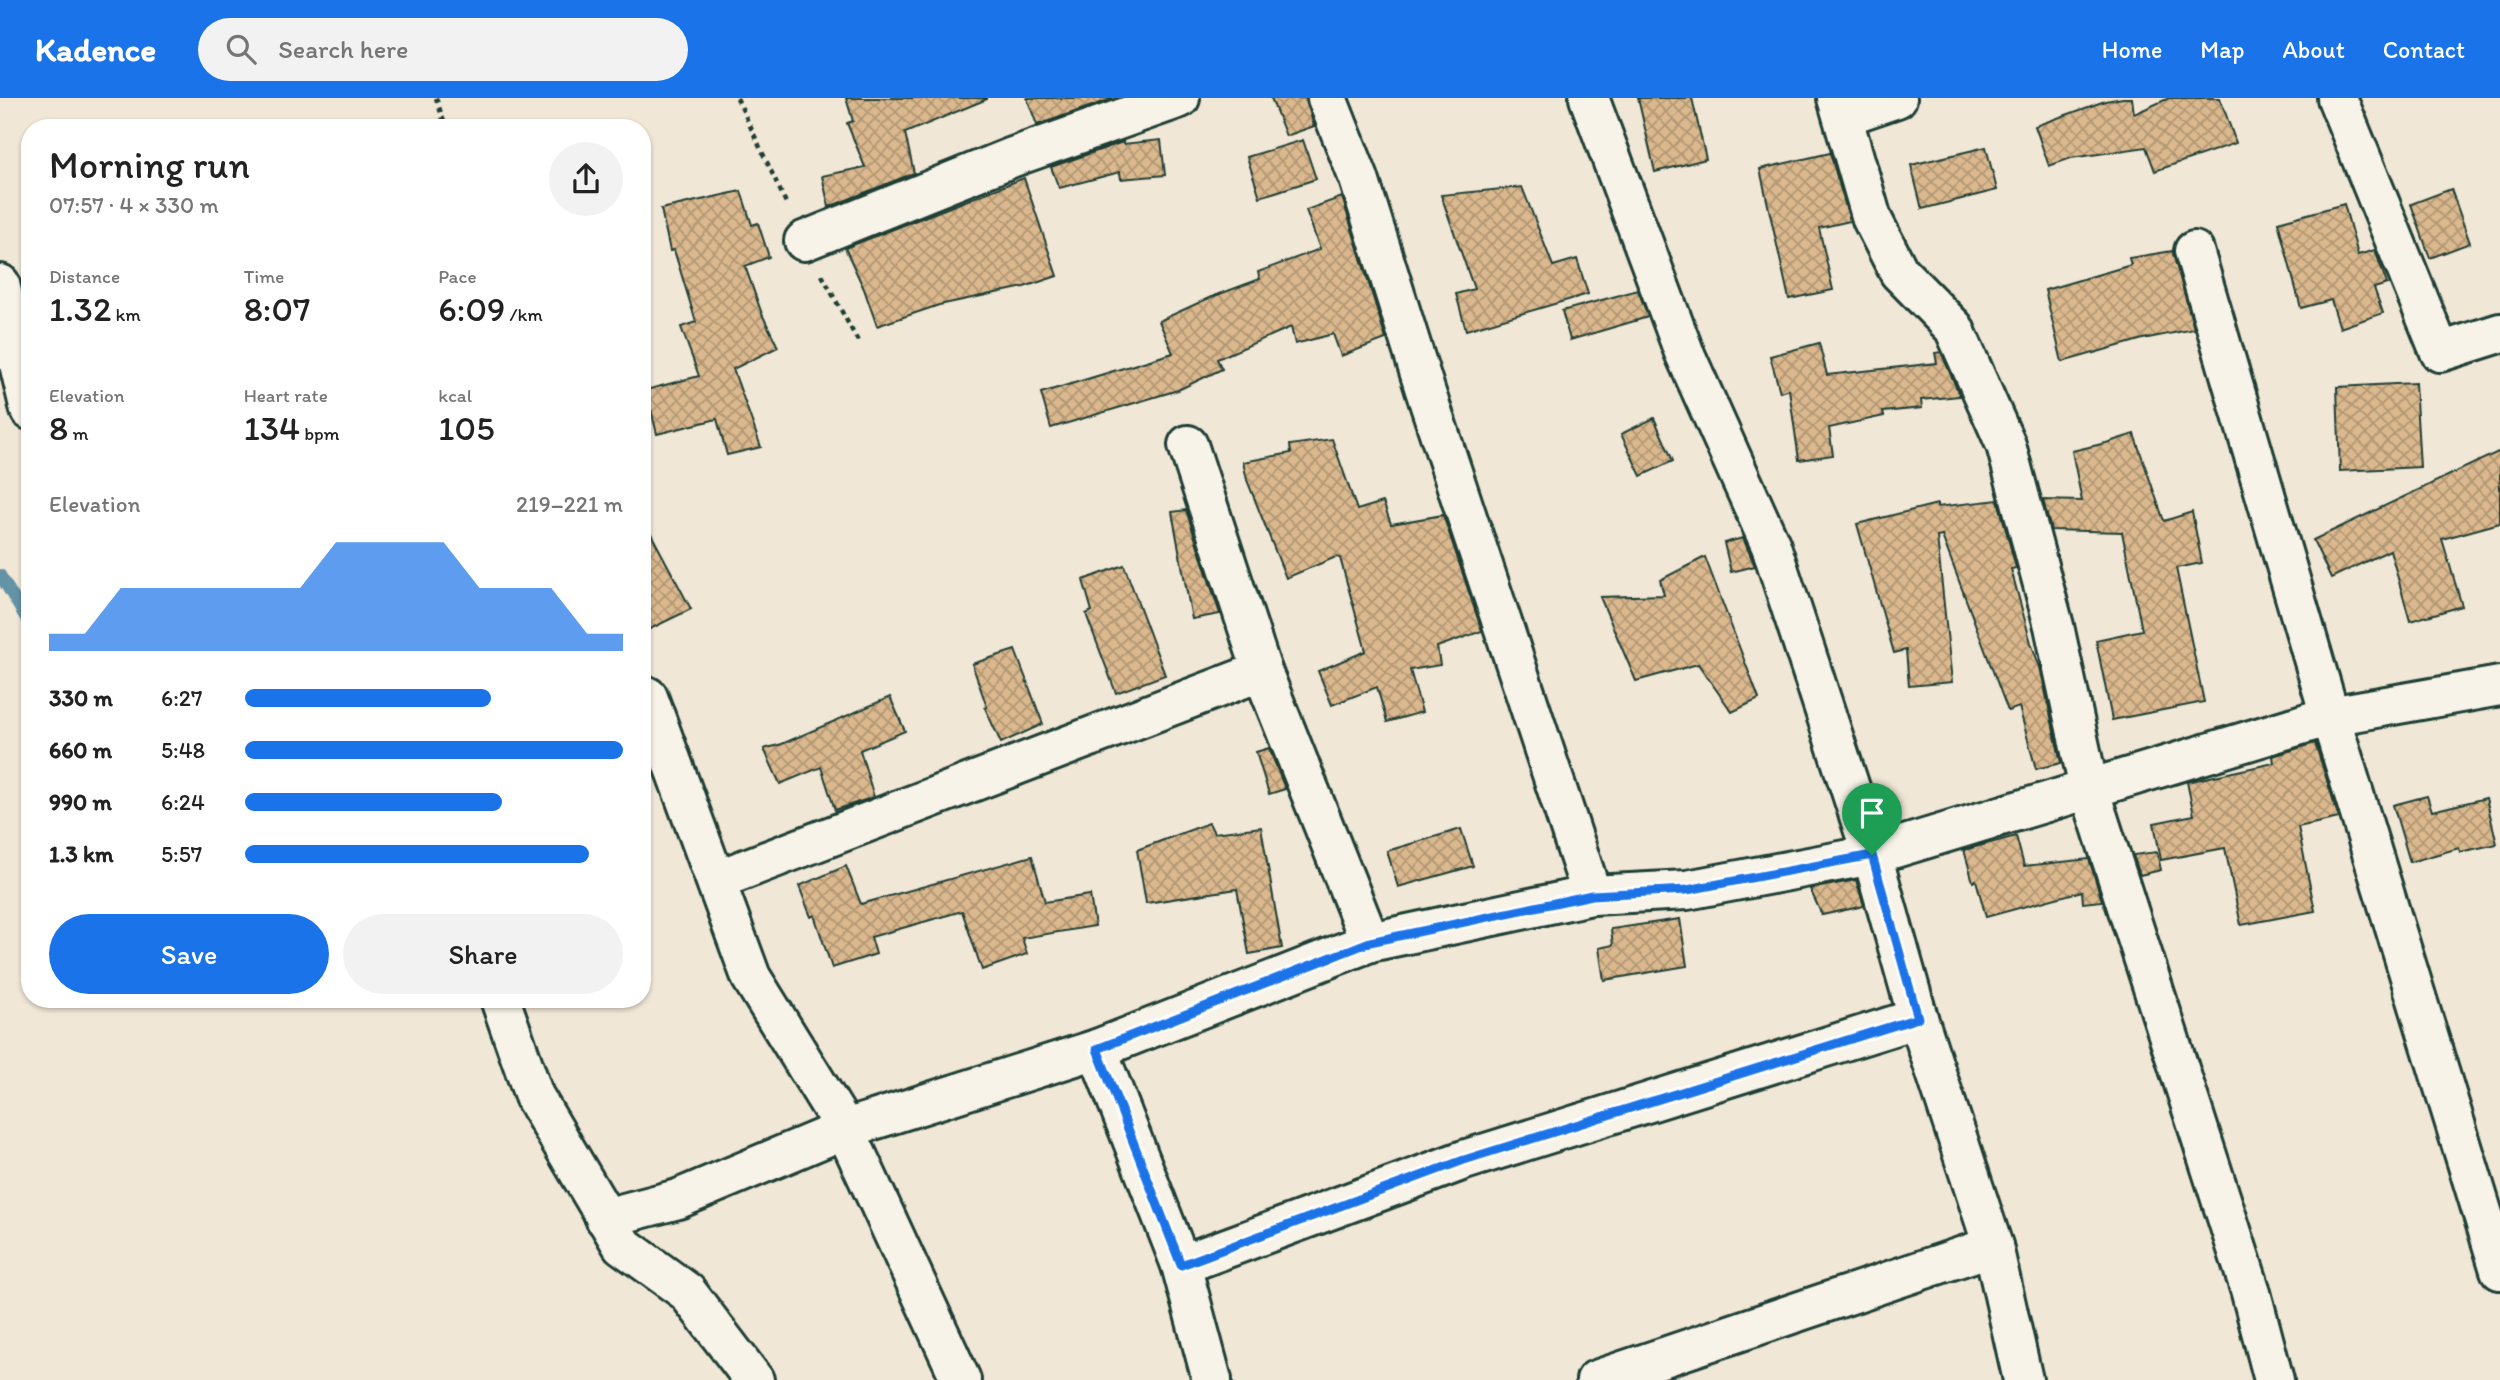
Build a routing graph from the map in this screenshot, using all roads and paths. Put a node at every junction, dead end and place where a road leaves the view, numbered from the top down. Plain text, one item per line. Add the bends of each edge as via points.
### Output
1 (436, 98) edge
2 (1180, 98) edge
3 (1327, 98) edge
4 (1589, 98) edge
5 (1897, 98) edge
6 (2337, 98) edge
7 (1840, 107) edge
8 (443, 119) edge
9 (804, 241) dead end
10 (2194, 251) dead end
11 (0, 284) edge
12 (2500, 333) edge
13 (21, 372) edge
14 (1188, 445) dead end
15 (1262, 671) junction
16 (2500, 686) edge
17 (651, 704) edge
18 (2330, 716) junction
19 (2089, 789) junction
20 (1872, 855) junction
21 (717, 880) junction
22 (1592, 895) junction
23 (1370, 942) junction
24 (503, 1008) edge
25 (1918, 1018) junction
26 (1097, 1049) junction
27 (845, 1129) junction
28 (605, 1218) junction
29 (1993, 1246) junction
30 (1181, 1265) junction
31 (2500, 1270) edge
32 (754, 1380) edge
33 (961, 1380) edge
34 (1212, 1380) edge
35 (1596, 1380) edge
36 (2023, 1380) edge
37 (2274, 1380) edge

1 - 8 path
2 - 9 street via 1013,157
3 - 22 street via 1359,178
4 - 20 street via 1684,352 1771,546
5 - 7 street
6 - 12 street via 2440,352
7 - 19 street via 1872,219 1899,272 1954,328 2006,445 2054,626
10 - 18 street
11 - 13 street
14 - 15 street
15 - 21 street
15 - 23 street
16 - 18 street
17 - 21 street
18 - 19 street
18 - 31 street
19 - 20 street
19 - 37 street via 2250,1289
20 - 22 street via 1687,890
20 - 25 street
21 - 27 street via 751,977
22 - 23 street
23 - 26 street
24 - 28 street via 534,1096
25 - 29 street
25 - 30 street via 1464,1160
26 - 27 street
26 - 30 street
27 - 28 street via 678,1199
27 - 33 street
28 - 32 street via 622,1245 687,1293
29 - 35 street
29 - 36 street
30 - 34 street

